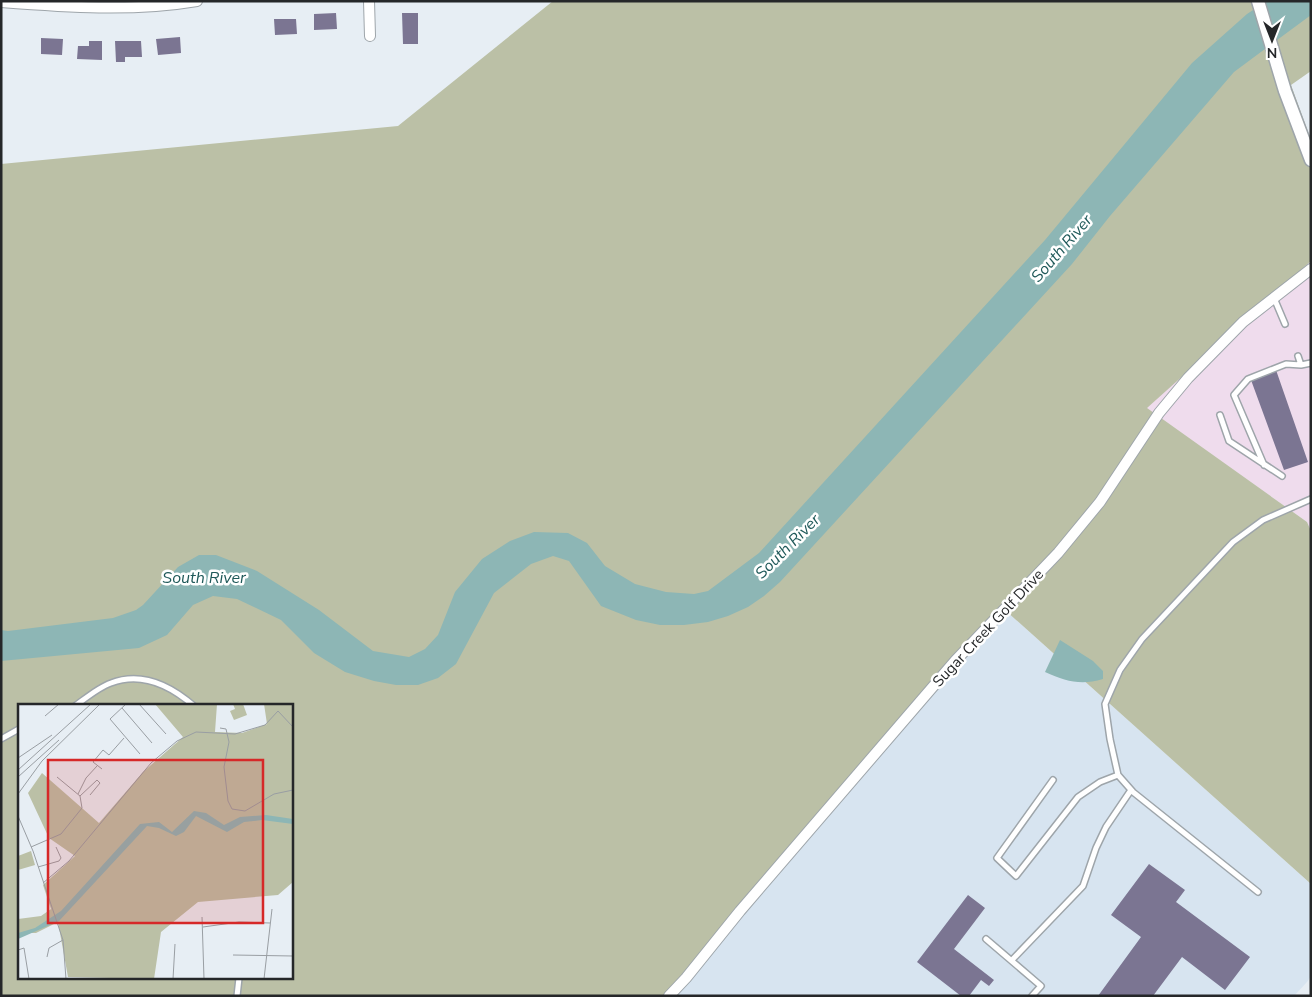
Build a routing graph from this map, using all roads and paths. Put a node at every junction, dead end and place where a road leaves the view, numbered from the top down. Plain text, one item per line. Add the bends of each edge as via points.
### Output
1 (197, 1) edge
2 (369, 1) edge
3 (1258, 1) edge
4 (1, 2) edge
5 (370, 36) dead end
6 (1311, 160) edge
7 (1311, 269) edge
8 (1274, 298) junction
9 (1285, 324) dead end
10 (1298, 356) dead end
11 (1311, 363) edge
12 (1301, 365) junction
13 (1220, 415) dead end
14 (1264, 465) junction
15 (1282, 476) dead end
16 (1311, 499) edge
17 (77, 704) edge
18 (191, 704) edge
19 (18, 730) edge
20 (1, 739) edge
21 (1118, 775) junction
22 (1054, 780) dead end
23 (1132, 790) junction
24 (1258, 892) dead end
25 (986, 939) dead end
26 (1012, 960) junction
27 (239, 980) edge
28 (237, 996) edge
29 (669, 996) edge
30 (1032, 996) edge

1 - 4 street via 144,8 58,7
2 - 5 street
3 - 6 street via 1285,90
7 - 8 street, Sugar Creek Golf Drive
8 - 9 lane
8 - 29 street, Sugar Creek Golf Drive via 1243,322 1188,378 1159,413 1100,502 1058,553 955,661
10 - 12 lane
11 - 12 lane
12 - 14 lane via 1286,364 1248,379 1234,396
13 - 14 lane via 1229,441
14 - 15 lane
16 - 21 lane via 1263,520 1233,542 1142,639 1120,670 1105,704
17 - 18 lane via 110,683 129,678 150,680 170,687
19 - 20 lane
21 - 22 lane via 1100,782 1078,797 1016,876 997,858
21 - 23 lane
23 - 24 lane
23 - 26 lane via 1106,827 1083,886
25 - 26 lane
26 - 30 lane via 1040,986
27 - 28 lane

